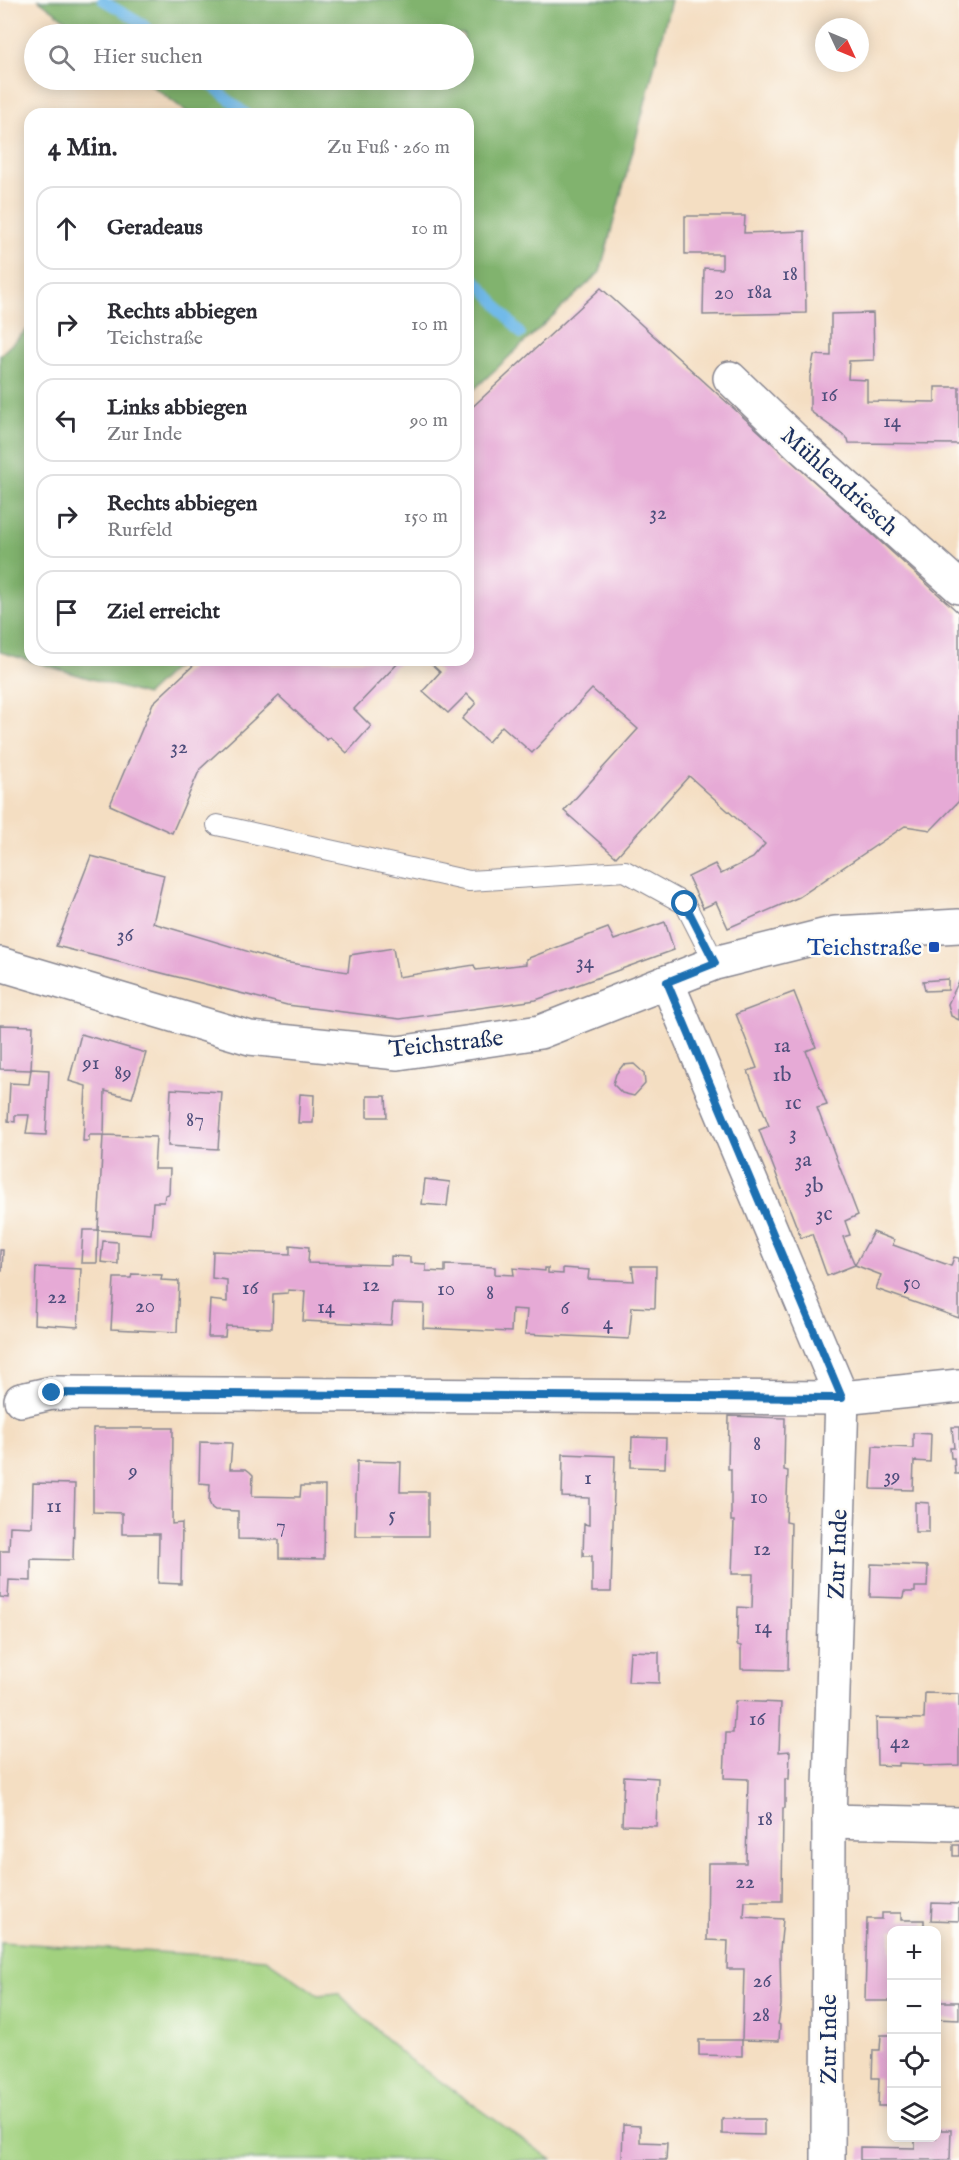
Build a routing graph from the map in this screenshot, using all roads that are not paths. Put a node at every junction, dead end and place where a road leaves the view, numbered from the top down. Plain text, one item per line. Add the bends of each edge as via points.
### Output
1 (730, 378) dead end
2 (957, 582) edge
3 (217, 825) dead end
4 (959, 926) edge
5 (715, 963) junction
6 (0, 964) edge
7 (667, 982) junction
8 (959, 1386) edge
9 (842, 1398) junction
10 (21, 1400) dead end
11 (829, 1821) junction
12 (959, 1824) edge
13 (828, 2160) edge

1 - 2 street, Mühlendriesch via 804,449
3 - 5 lane via 469,880 625,871 685,904
4 - 5 street, Teichstraße via 835,933
5 - 7 street, Teichstraße
6 - 7 street, Teichstraße via 250,1038 398,1053 540,1032
7 - 9 street, Zur Inde
8 - 9 street
9 - 10 street via 52,1393
9 - 11 street, Zur Inde
11 - 12 street
11 - 13 street, Zur Inde

